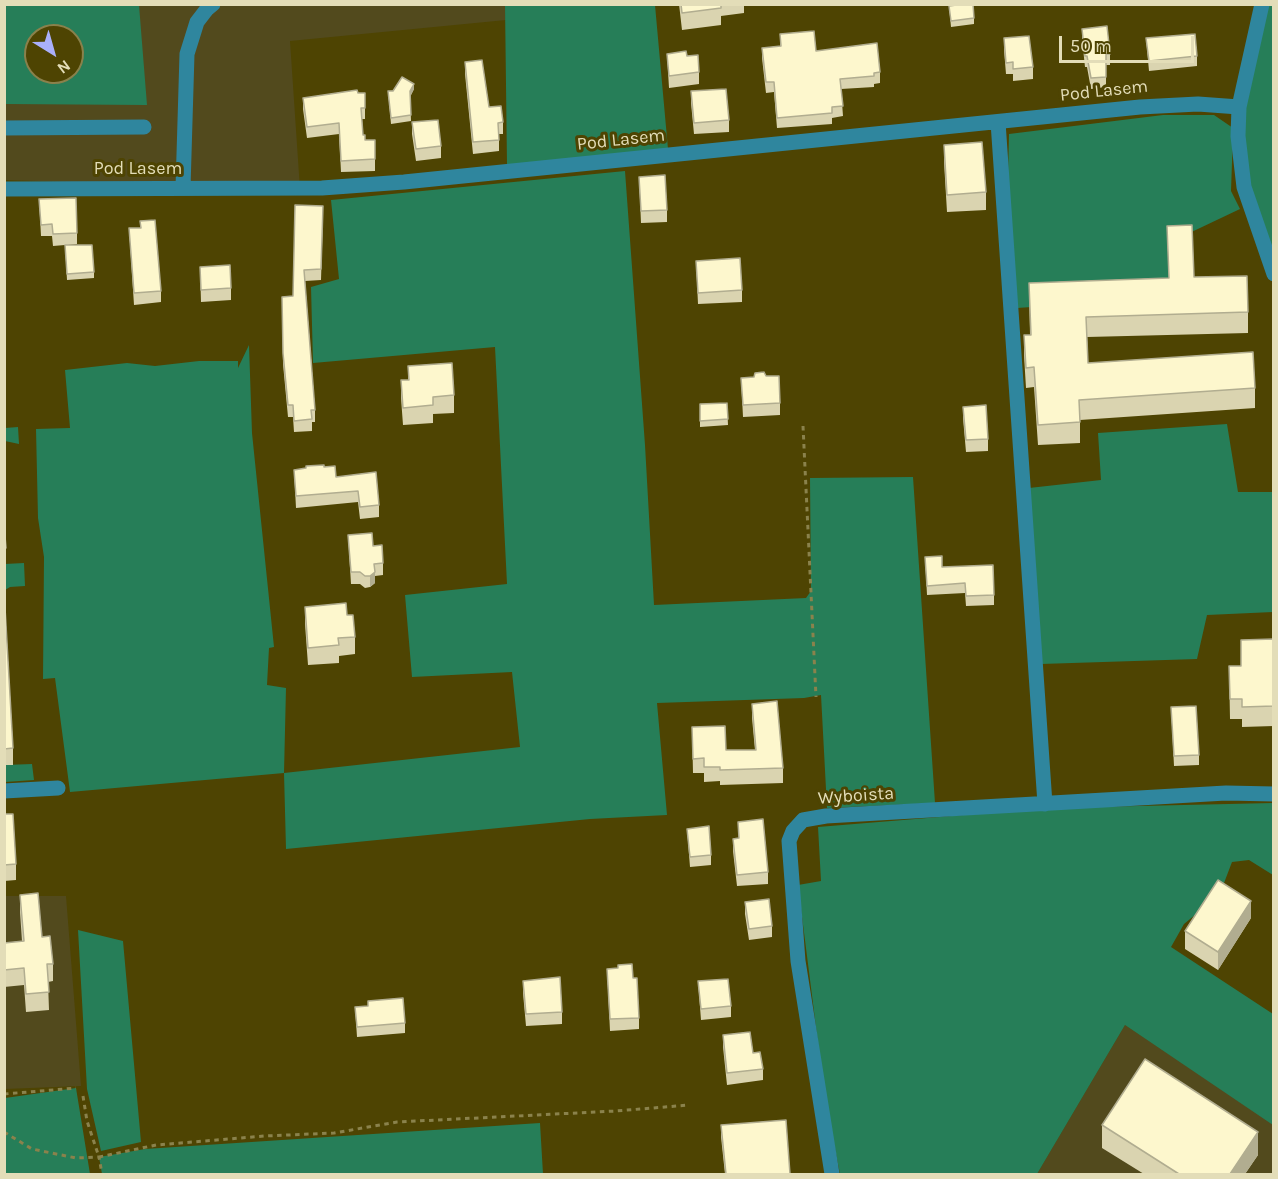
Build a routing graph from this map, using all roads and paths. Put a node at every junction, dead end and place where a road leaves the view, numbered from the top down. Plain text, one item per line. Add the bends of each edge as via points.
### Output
1 (213, 4) edge
2 (1262, 4) edge
3 (1239, 107) junction
4 (998, 122) junction
5 (144, 127) dead end
6 (4, 128) edge
7 (183, 188) junction
8 (4, 189) edge
9 (1274, 274) edge
10 (803, 426) dead end
11 (816, 697) dead end
12 (58, 788) dead end
13 (4, 790) edge
14 (1274, 794) edge
15 (1045, 804) junction
16 (76, 1088) dead end
17 (4, 1094) edge
18 (83, 1096) dead end
19 (689, 1105) dead end
20 (4, 1132) edge
21 (99, 1157) junction
22 (102, 1174) edge
23 (832, 1174) edge

1 - 7 street via 197,22 187,54
2 - 3 street
3 - 4 street, Pod Lasem via 1140,107
3 - 9 street via 1244,187
4 - 7 street, Pod Lasem via 404,182 322,188
4 - 15 street
5 - 6 street
7 - 8 street, Pod Lasem
10 - 11 path
12 - 13 street
14 - 15 street, Wyboista via 1226,793
15 - 23 street, Wyboista via 826,816 803,820 793,831 789,841 798,961
16 - 17 path
18 - 21 path
19 - 21 path via 397,1122 334,1133 156,1145
20 - 21 path via 32,1149 76,1158
21 - 22 path

